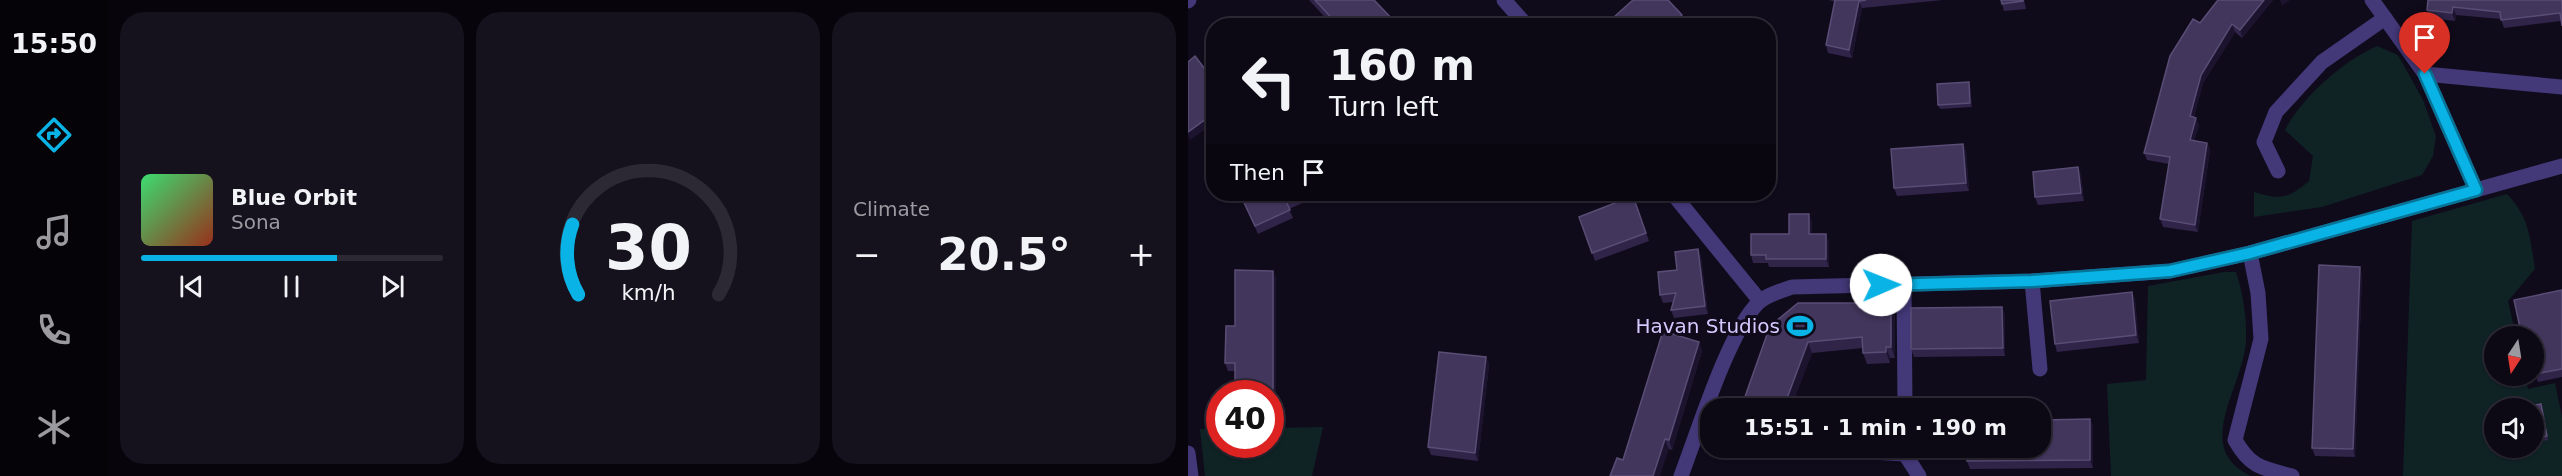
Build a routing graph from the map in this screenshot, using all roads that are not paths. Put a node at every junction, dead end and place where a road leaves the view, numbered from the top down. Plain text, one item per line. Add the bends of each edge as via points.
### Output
1 (1504, 0) edge
2 (2372, 0) edge
3 (1520, 18) edge
4 (2385, 18) junction
5 (2425, 74) junction
6 (2562, 87) edge
7 (2562, 166) edge
8 (2278, 171) dead end
9 (2476, 190) junction
10 (1678, 201) edge
11 (2250, 253) junction
12 (2032, 281) junction
13 (1904, 284) junction
14 (1760, 301) junction
15 (2040, 369) dead end
16 (1905, 398) edge
17 (1188, 453) edge
18 (1909, 458) edge
19 (1191, 476) edge
20 (1682, 476) edge
21 (1919, 476) edge
22 (2292, 476) edge

1 - 3 street
2 - 4 street
4 - 5 street
4 - 8 street via 2322,62 2276,112 2264,142
5 - 6 street
5 - 9 street
7 - 9 street
9 - 11 street
10 - 14 street
11 - 12 street via 2170,271
11 - 22 street via 2259,293 2261,339 2235,440 2246,459
12 - 13 street
12 - 15 street
13 - 14 street via 1792,287
13 - 16 street
14 - 20 street via 1733,342
17 - 19 street
18 - 21 street

